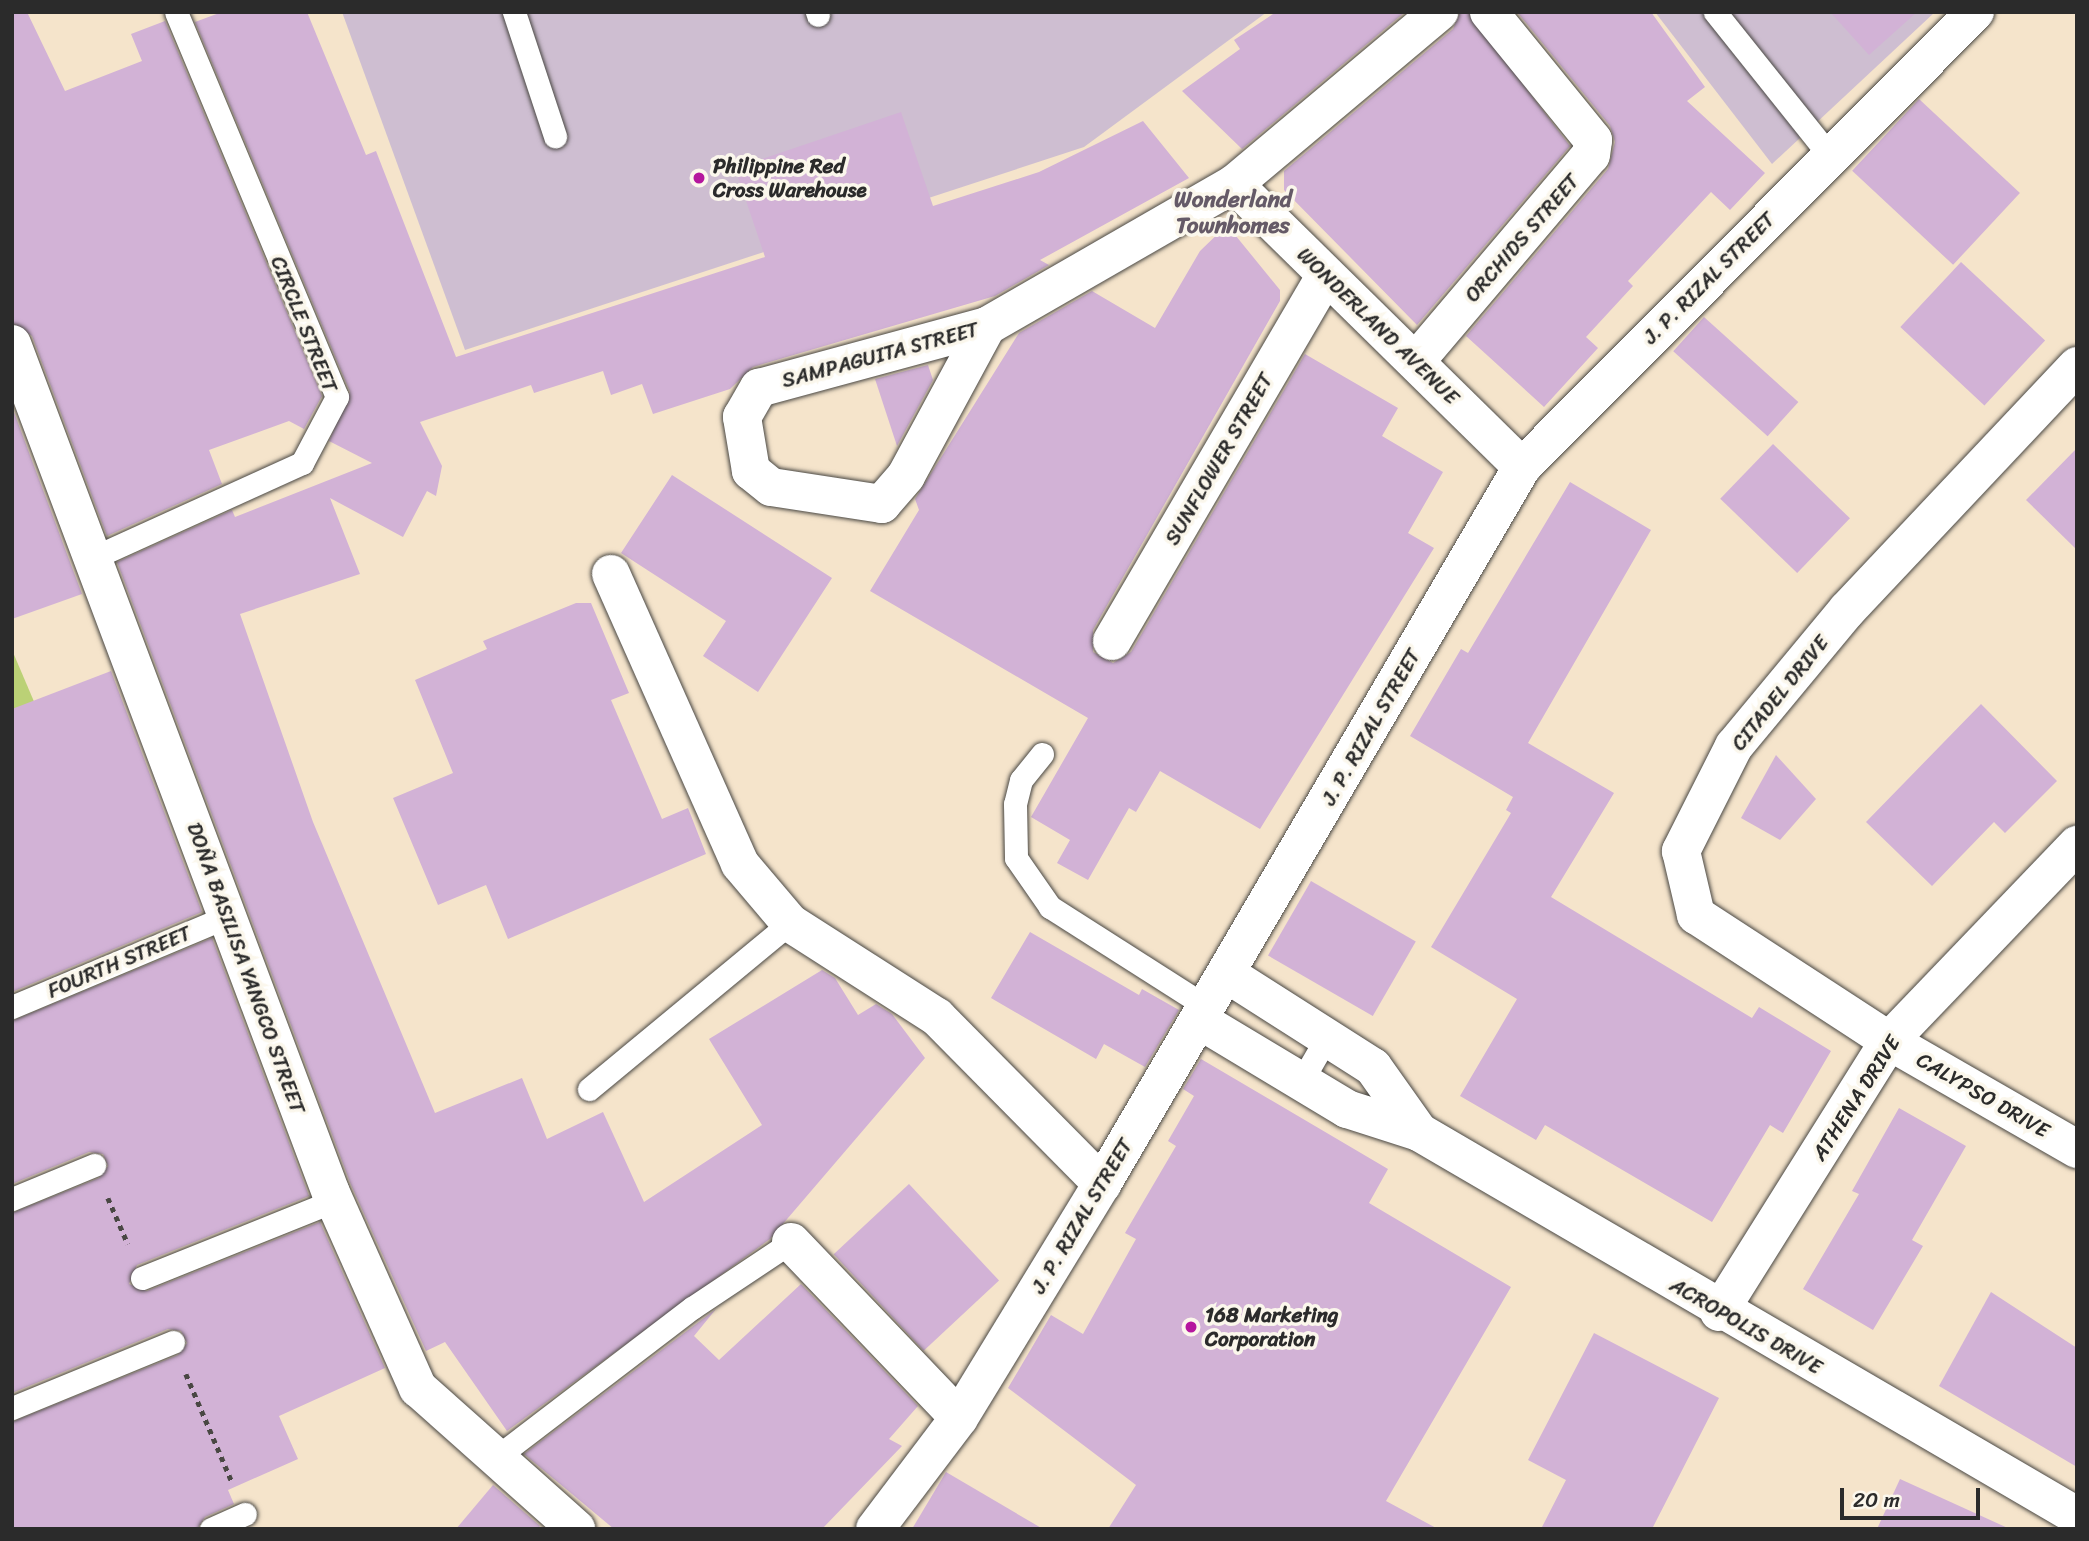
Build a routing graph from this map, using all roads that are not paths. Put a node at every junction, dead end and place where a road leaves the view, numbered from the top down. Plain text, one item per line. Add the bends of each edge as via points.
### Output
1 (176, 12) edge
2 (514, 12) edge
3 (1439, 12) edge
4 (1489, 12) edge
5 (1715, 12) edge
6 (1975, 12) edge
7 (555, 136) dead end
8 (1829, 156) junction
9 (1234, 184) junction
10 (1325, 276) junction
11 (987, 326) junction
12 (12, 344) edge
13 (1416, 361) junction
14 (2077, 366) edge
15 (1522, 467) junction
16 (97, 556) junction
17 (611, 574) dead end
18 (1112, 641) dead end
19 (1042, 754) dead end
20 (2077, 845) edge
21 (226, 917) junction
22 (790, 923) junction
23 (1227, 974) junction
24 (12, 1007) edge
25 (1203, 1014) junction
26 (1327, 1037) junction
27 (1889, 1041) junction
28 (1301, 1082) junction
29 (589, 1090) dead end
30 (1419, 1132) junction
31 (2077, 1149) edge
32 (94, 1165) dead end
33 (1102, 1185) junction
34 (12, 1199) edge
35 (334, 1201) junction
36 (791, 1242) joint
37 (142, 1278) dead end
38 (1719, 1312) junction
39 (173, 1342) dead end
40 (12, 1408) edge
41 (959, 1418) junction
42 (497, 1457) junction
43 (245, 1514) dead end
44 (2077, 1516) edge
45 (211, 1529) edge
46 (576, 1529) edge
47 (875, 1529) edge

1 - 16 lane, CIRCLE STREET via 337,397 302,463
2 - 7 lane
3 - 9 street, SAMPAGUITA STREET
4 - 13 street, ORCHIDS STREET via 1593,140 1591,155
5 - 8 lane
6 - 8 street, J. P. RIZAL STREET
8 - 15 street, J. P. RIZAL STREET
9 - 10 street, WONDERLAND AVENUE
9 - 11 street, SAMPAGUITA STREET
10 - 13 street, WONDERLAND AVENUE
10 - 18 street, SUNFLOWER STREET
11 - 11 street, SAMPAGUITA STREET via 759,388 742,417 751,471 771,487 882,504 906,476
12 - 16 street, DOÑA BASILISA YANGCO STREET
13 - 15 street, WONDERLAND AVENUE
14 - 27 street, CITADEL DRIVE via 1847,610 1734,746 1681,851 1696,915
15 - 23 street, J. P. RIZAL STREET
16 - 21 street, DOÑA BASILISA YANGCO STREET
17 - 22 street via 740,864
19 - 25 lane via 1021,780 1015,804 1016,858 1051,907
20 - 27 street, ATHENA DRIVE
21 - 24 lane, FOURTH STREET
21 - 35 street, DOÑA BASILISA YANGCO STREET
22 - 29 lane
22 - 33 street via 937,1017
23 - 25 street, J. P. RIZAL STREET
23 - 26 street, ACROPOLIS DRIVE
25 - 28 street, ACROPOLIS DRIVE
25 - 33 street, J. P. RIZAL STREET
26 - 28 lane
26 - 30 street, ACROPOLIS DRIVE via 1373,1068
27 - 31 street, CALYPSO DRIVE
27 - 38 street, ATHENA DRIVE
28 - 30 street, ACROPOLIS DRIVE via 1347,1108
30 - 38 street, ACROPOLIS DRIVE
32 - 34 lane
33 - 41 street, J. P. RIZAL STREET
35 - 37 lane
35 - 42 street, DOÑA BASILISA YANGCO STREET via 418,1388
36 - 41 street
36 - 42 lane via 692,1308
38 - 44 street, ACROPOLIS DRIVE
39 - 40 lane
41 - 47 street, J. P. RIZAL STREET
42 - 46 street, DOÑA BASILISA YANGCO STREET
43 - 45 lane

